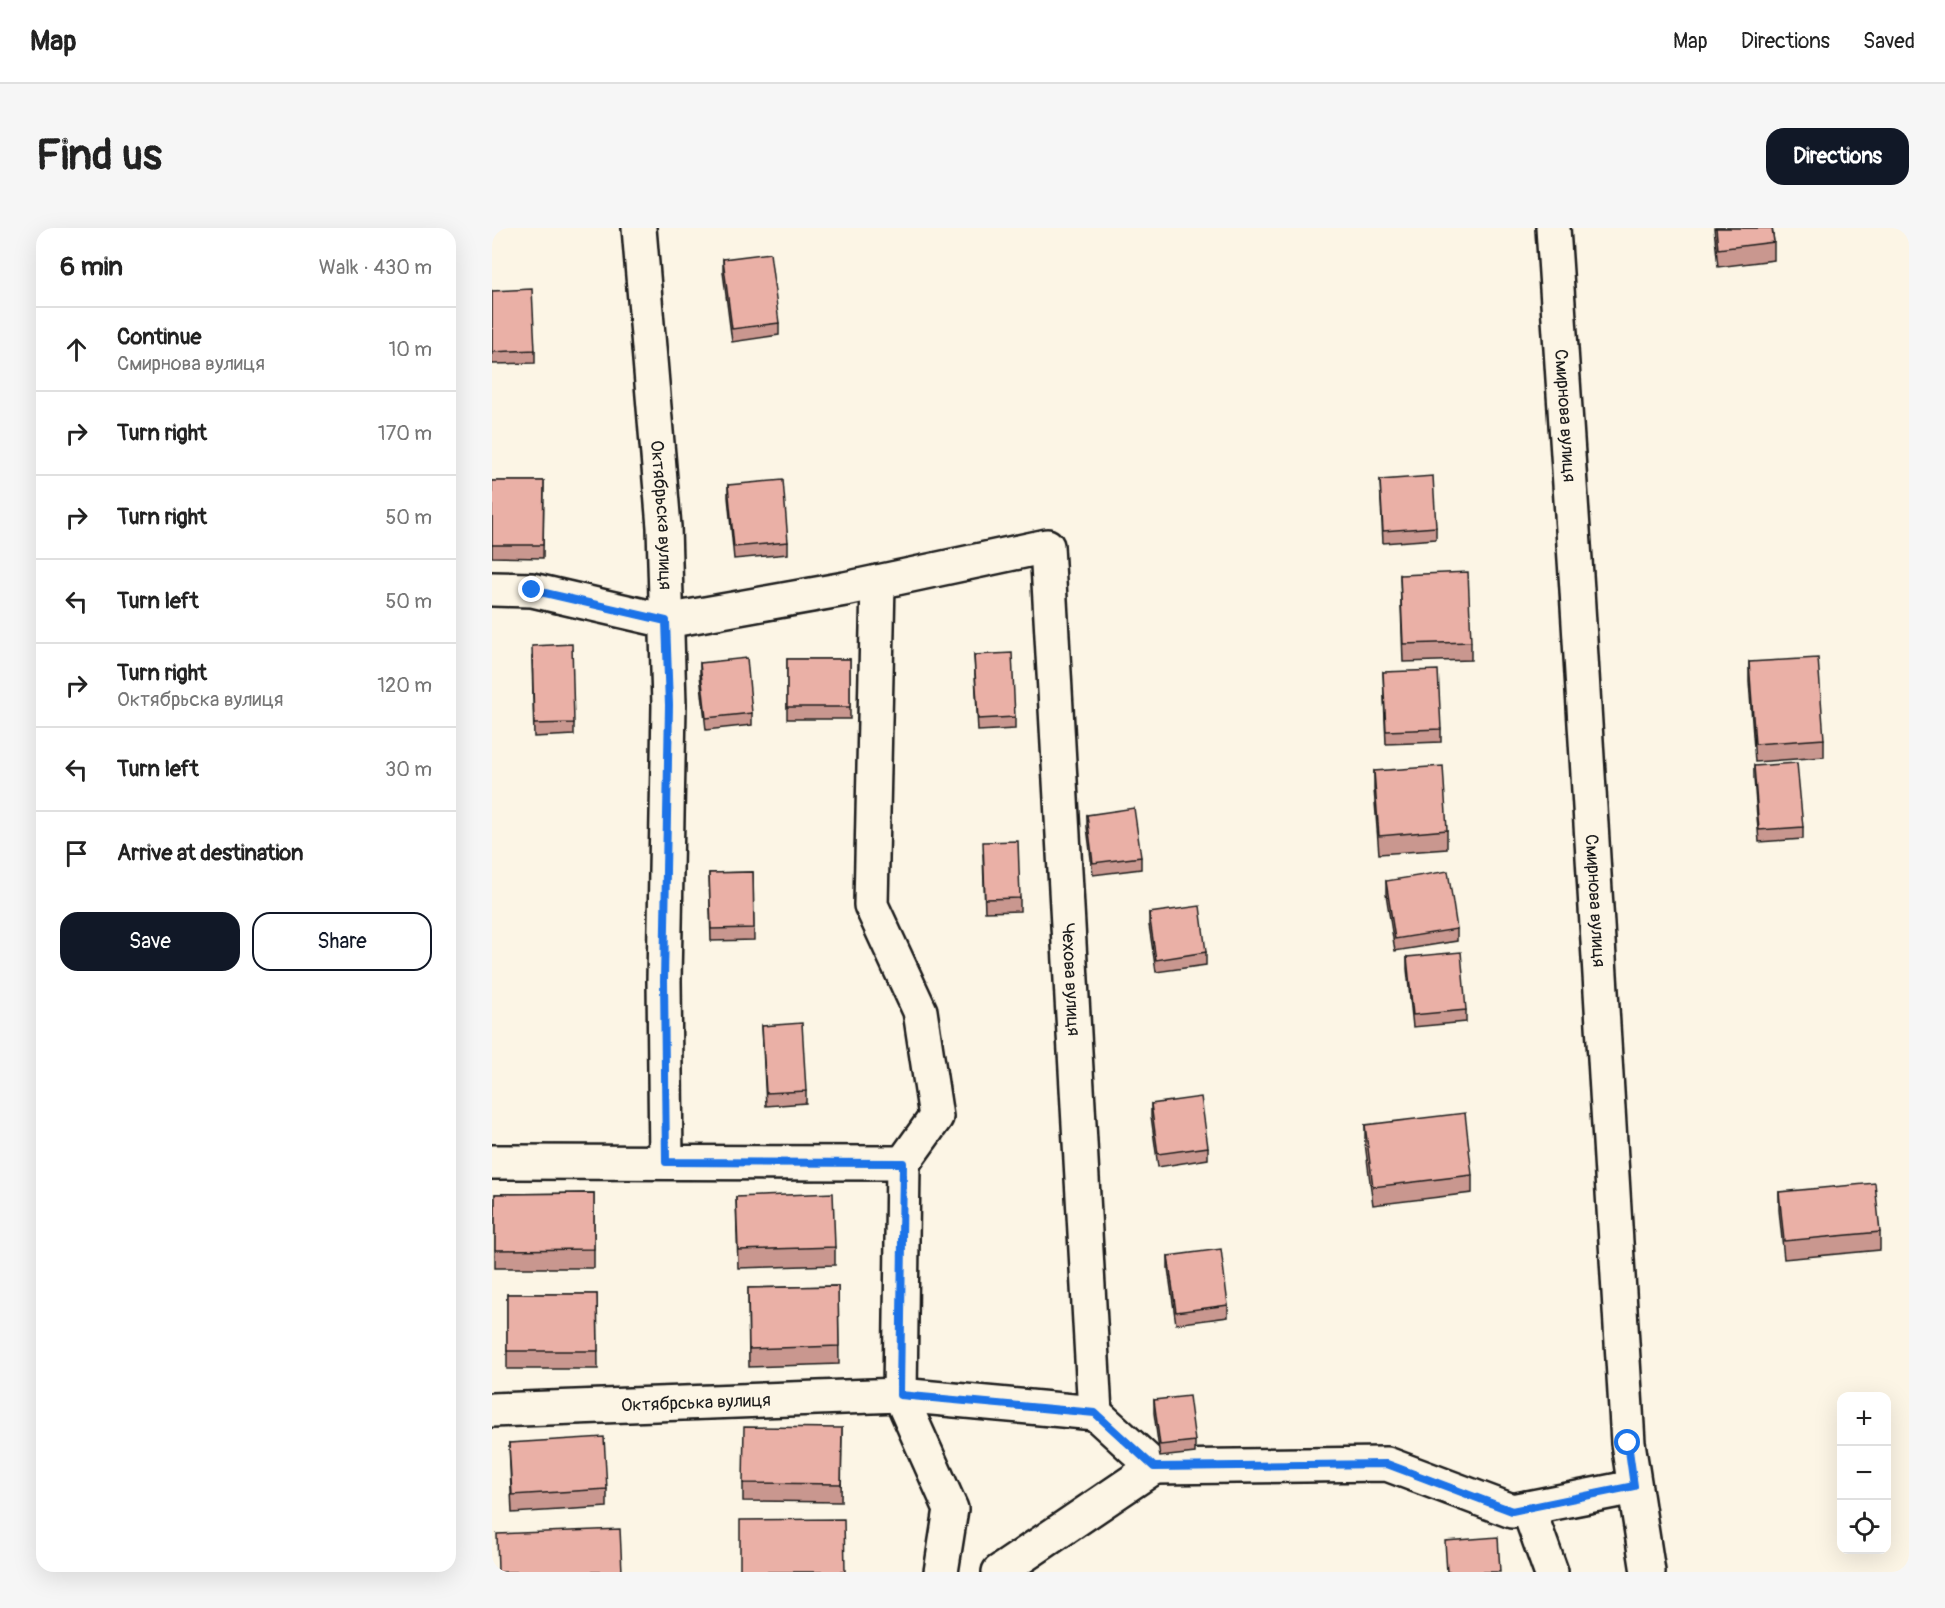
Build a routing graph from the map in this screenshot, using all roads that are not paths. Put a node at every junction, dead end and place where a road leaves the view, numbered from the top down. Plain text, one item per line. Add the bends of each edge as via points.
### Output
1 (639, 228) edge
2 (1553, 228) edge
3 (878, 582) junction
4 (492, 589) edge
5 (666, 621) junction
6 (492, 1162) edge
7 (666, 1162) junction
8 (903, 1163) junction
9 (900, 1395) junction
10 (492, 1410) edge
11 (1095, 1413) junction
12 (1154, 1467) junction
13 (1634, 1486) junction
14 (1528, 1508) junction
15 (941, 1572) edge
16 (999, 1572) edge
17 (1551, 1572) edge
18 (1648, 1572) edge

1 - 5 street, Октябрьска вулиця via 664,526
2 - 13 street, Смирнова вулиця via 1628,1443
3 - 5 street
3 - 8 street via 871,905 920,1011 936,1117
3 - 11 street, Чехова вулиця via 1047,546
4 - 5 street via 532,590
5 - 7 street, Октябрьска вулиця
6 - 7 street
7 - 8 street
8 - 9 street
9 - 10 street, Октябрська вулиця
9 - 11 street, Октябрська вулиця
9 - 15 street via 951,1509
11 - 12 street
12 - 14 street via 1387,1464 1512,1511
12 - 16 street
13 - 14 street
13 - 18 street, Смирнова вулиця
14 - 17 street

